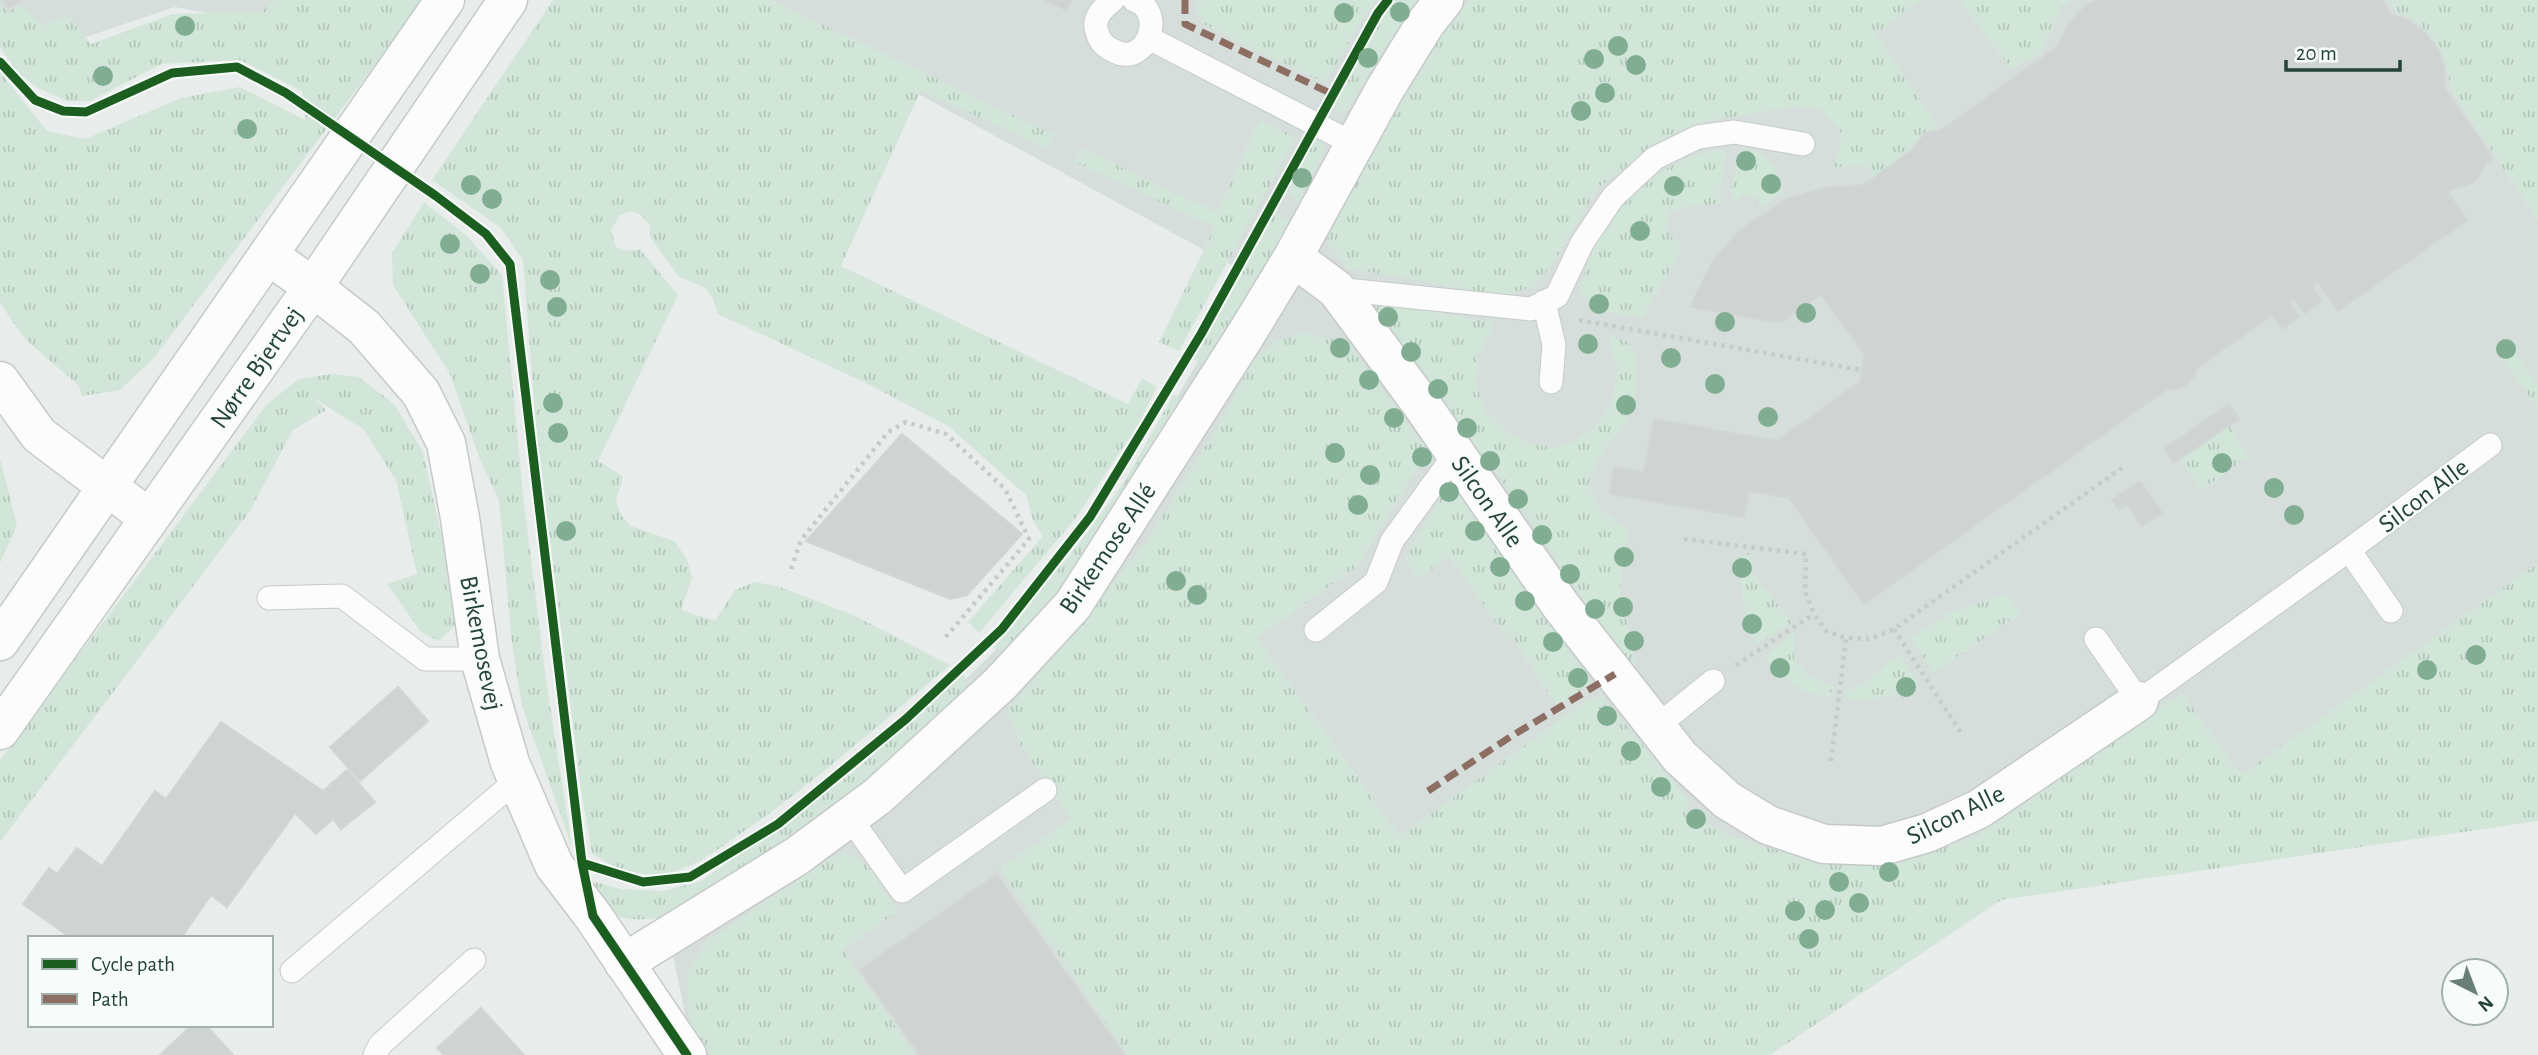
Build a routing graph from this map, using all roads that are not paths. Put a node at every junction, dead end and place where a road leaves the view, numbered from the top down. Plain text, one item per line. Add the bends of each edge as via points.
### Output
1 (445, 0) edge
2 (508, 0) edge
3 (1113, 0) edge
4 (1134, 0) edge
5 (1444, 0) edge
6 (1149, 38) junction
7 (1354, 144) junction
8 (1803, 144) dead end
9 (268, 255) junction
10 (1293, 257) junction
11 (313, 287) junction
12 (1336, 289) junction
13 (1546, 308) junction
14 (0, 381) edge
15 (1551, 382) dead end
16 (2490, 445) dead end
17 (1456, 453) junction
18 (107, 486) junction
19 (149, 518) junction
20 (2349, 551) junction
21 (269, 598) dead end
22 (2391, 611) dead end
23 (1317, 630) dead end
24 (2096, 639) dead end
25 (0, 641) edge
26 (480, 659) junction
27 (1713, 681) road end
28 (2139, 701) junction
29 (1656, 727) junction
30 (0, 730) edge
31 (517, 780) junction
32 (1045, 790) dead end
33 (850, 818) junction
34 (474, 960) dead end
35 (624, 963) junction
36 (292, 971) dead end
37 (375, 1055) edge
38 (687, 1055) edge

1 - 9 street, Nørre Bjertvej
2 - 11 street, Nørre Bjertvej
3 - 6 lane via 1100,10 1095,28 1103,45 1118,54 1131,53
4 - 6 lane via 1149,12
5 - 7 street, Birkemose Allé
6 - 7 lane
7 - 10 street, Birkemose Allé
8 - 13 lane via 1734,132 1698,137 1655,158 1613,197
9 - 11 street, Birkemosevej
9 - 18 street, Nørre Bjertvej
10 - 12 street, Silcon Alle
10 - 33 street, Birkemose Allé via 1073,605 1001,683
11 - 19 street, Nørre Bjertvej
11 - 26 street, Birkemosevej via 364,327 421,393 446,443
12 - 13 lane
12 - 17 street, Silcon Alle
13 - 15 lane via 1554,345
14 - 18 street via 39,435
16 - 20 lane, Silcon Alle
17 - 23 lane via 1392,541 1376,582
17 - 29 street, Silcon Alle via 1561,606
18 - 19 street
18 - 25 street, Nørre Bjertvej
19 - 30 street, Nørre Bjertvej
20 - 22 lane
20 - 28 lane, Silcon Alle
21 - 26 lane via 342,596 425,659
24 - 28 lane
26 - 31 street, Birkemosevej
27 - 29 lane
28 - 29 street, Silcon Alle via 1979,809 1927,833 1882,846 1824,844 1768,825 1727,800 1680,757
31 - 35 street, Birkemosevej via 554,865
31 - 36 lane
32 - 33 lane via 902,891
33 - 35 street, Birkemose Allé
34 - 37 lane via 380,1045
35 - 38 street, Birkemosevej

